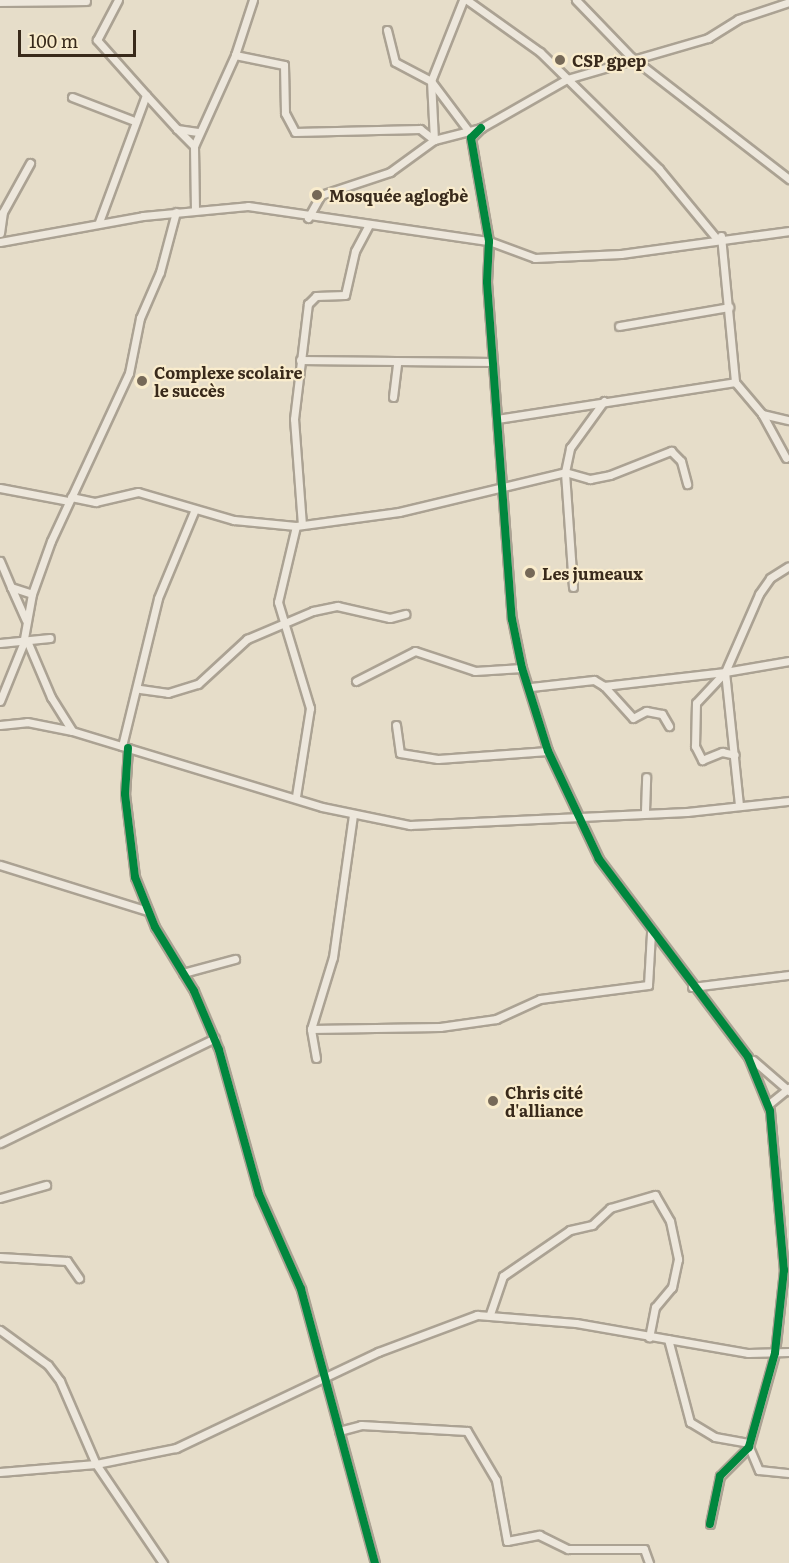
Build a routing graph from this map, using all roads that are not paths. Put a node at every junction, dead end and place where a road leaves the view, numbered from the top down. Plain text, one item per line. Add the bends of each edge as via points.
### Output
1 (118, 0) edge
2 (253, 0) edge
3 (465, 0) edge
4 (576, 0) edge
5 (86, 1) edge
6 (0, 2) edge
7 (789, 2) edge
8 (478, 3) edge
9 (387, 30) dead end
10 (235, 55) junction
11 (631, 57) junction
12 (567, 79) junction
13 (430, 81) junction
14 (146, 95) junction
15 (72, 98) dead end
16 (132, 120) junction
17 (177, 129) junction
18 (198, 132) junction
19 (470, 135) junction
20 (435, 140) junction
21 (194, 146) junction
22 (30, 163) dead end
23 (789, 179) edge
24 (195, 210) junction
25 (176, 212) junction
26 (308, 218) junction
27 (99, 222) junction
28 (369, 225) junction
29 (789, 231) edge
30 (0, 233) edge
31 (719, 238) junction
32 (0, 242) edge
33 (489, 242) junction
34 (729, 307) junction
35 (619, 326) dead end
36 (300, 360) junction
37 (493, 362) junction
38 (397, 363) junction
39 (735, 382) junction
40 (393, 397) dead end
41 (603, 401) junction
42 (762, 414) junction
43 (497, 419) junction
44 (789, 420) edge
45 (786, 458) dead end
46 (565, 472) junction
47 (687, 484) dead end
48 (503, 486) junction
49 (0, 488) edge
50 (70, 499) junction
51 (195, 509) junction
52 (299, 525) junction
53 (0, 561) edge
54 (789, 566) edge
55 (11, 587) junction
56 (573, 587) dead end
57 (33, 594) junction
58 (405, 614) dead end
59 (26, 620) junction
60 (282, 628) junction
61 (50, 638) dead end
62 (26, 643) junction
63 (0, 644) edge
64 (789, 661) edge
65 (522, 668) junction
66 (724, 672) junction
67 (356, 681) dead end
68 (604, 686) junction
69 (531, 687) junction
70 (140, 689) junction
71 (0, 701) edge
72 (0, 725) edge
73 (396, 725) dead end
74 (669, 726) dead end
75 (72, 731) junction
76 (125, 747) junction
77 (548, 751) junction
78 (735, 756) junction
79 (646, 777) dead end
80 (296, 796) junction
81 (789, 801) edge
82 (739, 805) junction
83 (645, 811) junction
84 (576, 814) junction
85 (353, 816) junction
86 (0, 865) edge
87 (147, 911) junction
88 (651, 930) junction
89 (235, 959) dead end
90 (183, 973) junction
91 (789, 975) edge
92 (692, 987) junction
93 (311, 1029) junction
94 (215, 1038) junction
95 (748, 1057) junction
96 (316, 1058) dead end
97 (789, 1090) edge
98 (768, 1104) junction
99 (0, 1143) edge
100 (46, 1185) dead end
101 (0, 1198) edge
102 (0, 1257) edge
103 (79, 1278) dead end
104 (490, 1314) junction
105 (0, 1330) edge
106 (650, 1337) junction
107 (668, 1339) junction
108 (789, 1352) edge
109 (775, 1353) junction
110 (322, 1382) junction
111 (339, 1431) junction
112 (749, 1445) junction
113 (96, 1464) junction
114 (0, 1472) edge
115 (789, 1473) edge
116 (710, 1524) dead end
117 (163, 1563) edge
118 (375, 1563) edge
119 (649, 1563) edge

1 - 14 street via 97,40
2 - 10 street
3 - 8 street
3 - 13 street
4 - 11 street
5 - 6 street
7 - 11 street via 738,19 714,36
8 - 12 street
9 - 13 street via 395,62
10 - 18 street
10 - 20 street via 284,65 285,113 295,132 420,129
11 - 12 street
11 - 23 street
12 - 19 street
12 - 31 street via 659,169
13 - 19 street
13 - 20 street
14 - 16 street
14 - 17 street
15 - 16 street
16 - 27 street
17 - 18 street
17 - 21 street
18 - 21 street
19 - 20 street
19 - 33 street
20 - 26 street via 390,172 321,195
21 - 24 street
22 - 30 street via 3,212
24 - 25 street
24 - 26 street via 248,206
25 - 27 street
25 - 50 street via 160,272 140,318 129,373
26 - 28 street
27 - 32 street
28 - 33 street
28 - 36 street via 355,251 345,295 316,296 308,303
29 - 31 street
31 - 33 street via 621,254 535,258
31 - 34 street
33 - 37 street
34 - 35 street
34 - 39 street
36 - 38 street
36 - 52 street via 294,419
37 - 38 street
37 - 43 street
38 - 40 street
39 - 41 street via 646,400
39 - 42 street
41 - 43 street
41 - 46 street via 570,448
42 - 44 street
42 - 45 street
43 - 48 street
46 - 47 street via 590,479 610,476 671,451 681,460
46 - 48 street
46 - 56 street
48 - 52 street via 399,512
48 - 65 street via 512,619
49 - 50 street
50 - 51 street via 95,502 138,492
50 - 57 street
51 - 52 street via 234,520
51 - 70 street via 158,598
52 - 60 street via 278,602
53 - 55 street
54 - 66 street via 770,578 759,594
55 - 57 street
55 - 59 street
57 - 59 street
58 - 60 street via 390,618 337,606 296,618
59 - 62 street
60 - 70 street via 247,639 198,684 168,693
60 - 80 street via 310,708
61 - 62 street
62 - 63 street
62 - 71 street
62 - 75 street
64 - 66 street
65 - 67 street via 475,672 415,651
65 - 69 street
66 - 68 street
66 - 78 street
66 - 78 street via 696,702 695,746 702,759 722,752
68 - 69 street via 594,680
68 - 74 street via 633,718 646,711 662,714
69 - 77 street
70 - 76 street
72 - 75 street via 27,722
73 - 77 street via 400,753 410,755 438,759
75 - 76 street
76 - 80 street
76 - 87 street via 129,847
77 - 84 street
78 - 82 street
79 - 83 street
80 - 85 street
81 - 82 street
82 - 83 street
83 - 84 street
84 - 85 street via 410,825
84 - 88 street via 599,859
85 - 93 street via 333,957
86 - 87 street
87 - 90 street
88 - 92 street
88 - 93 street via 648,985 540,999 496,1019 440,1027
89 - 90 street
90 - 94 street
91 - 92 street
92 - 95 street
93 - 96 street
94 - 99 street
94 - 110 street via 259,1194 300,1289
95 - 97 street
95 - 98 street
97 - 98 street
98 - 109 street via 784,1270
100 - 101 street
102 - 103 street via 67,1261
104 - 106 street
104 - 106 street via 496,1289 509,1271 539,1256 570,1230 592,1226 610,1208 655,1195 670,1221 678,1259 672,1287 655,1307
104 - 110 street via 460,1320 388,1348
105 - 113 street via 48,1365 60,1381
106 - 107 street
107 - 109 street
107 - 112 street via 690,1422 715,1437
108 - 109 street
109 - 112 street
110 - 111 street
110 - 113 street via 176,1448
111 - 118 street
111 - 119 street via 361,1425 467,1431 496,1480 507,1541 539,1535 568,1549 644,1549
112 - 115 street via 759,1470
112 - 116 street via 720,1476
113 - 114 street
113 - 117 street

